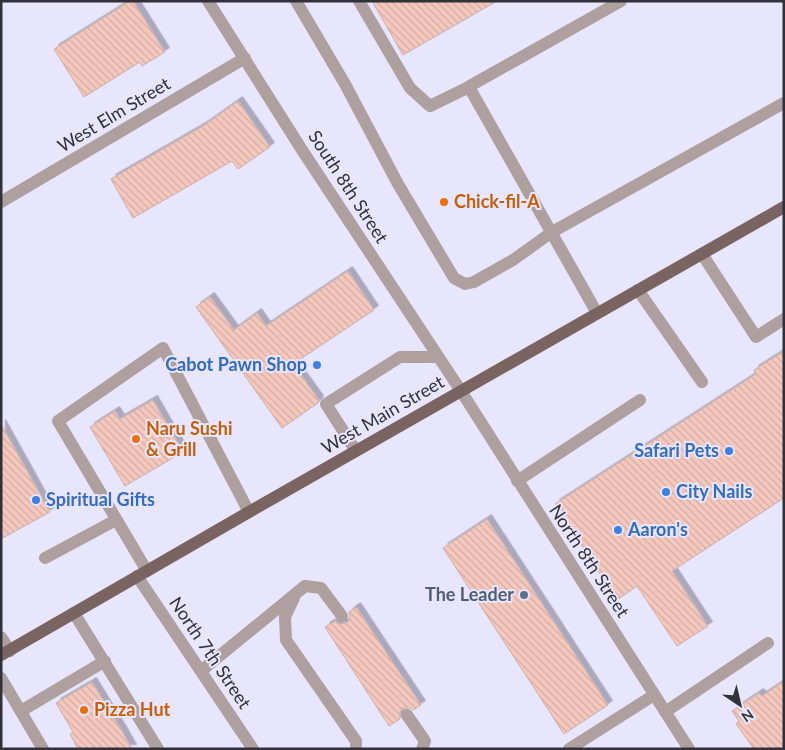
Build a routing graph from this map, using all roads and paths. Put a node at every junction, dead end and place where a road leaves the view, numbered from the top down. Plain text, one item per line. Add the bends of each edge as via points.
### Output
1 (208, 1) edge
2 (296, 1) edge
3 (359, 1) edge
4 (620, 1) edge
5 (244, 58) junction
6 (469, 87) junction
7 (784, 103) edge
8 (1, 202) edge
9 (783, 208) edge
10 (552, 232) junction
11 (702, 254) junction
12 (638, 290) junction
13 (597, 313) junction
14 (784, 319) edge
15 (438, 357) junction
16 (702, 382) dead end
17 (461, 391) junction
18 (640, 400) dead end
19 (356, 451) junction
20 (517, 481) junction
21 (249, 512) junction
22 (116, 520) junction
23 (45, 558) dead end
24 (142, 573) junction
25 (296, 593) junction
26 (74, 612) junction
27 (342, 616) dead end
28 (1, 637) edge
29 (768, 644) dead end
30 (5, 653) edge
31 (105, 661) junction
32 (201, 671) junction
33 (1, 678) edge
34 (654, 695) junction
35 (21, 711) junction
36 (666, 712) junction
37 (407, 715) dead end
38 (43, 749) edge
39 (158, 749) edge
40 (253, 749) edge
41 (356, 749) edge
42 (422, 749) edge
43 (569, 749) edge
44 (689, 749) edge

1 - 5 street, South 8th Street
2 - 10 street via 454,278 465,284 474,282 513,260
3 - 6 street via 410,88 430,106
4 - 6 street
5 - 8 street, West Elm Street
5 - 15 street, South 8th Street
6 - 10 street
7 - 10 street
9 - 11 main road, West Main Street
10 - 13 street
11 - 12 main road, West Main Street
11 - 14 street via 756,337
12 - 13 main road, West Main Street
12 - 16 street
13 - 17 main road, West Main Street
15 - 17 street, South 8th Street
15 - 19 street via 400,357 326,404
17 - 19 main road, West Main Street
17 - 20 street, North 8th Street
18 - 20 street
19 - 21 main road, West Main Street
20 - 34 street, North 8th Street
21 - 22 street, North 7th Street via 163,348 58,421
21 - 24 main road, West Main Street
22 - 23 street
22 - 24 street, North 7th Street
24 - 26 main road, West Main Street
24 - 32 street, North 7th Street
25 - 27 street via 305,586 321,588
25 - 32 street
25 - 41 street via 285,617 286,640 356,741
26 - 30 main road, West Main Street
26 - 31 street
28 - 30 street
29 - 36 street
31 - 35 street
31 - 39 street
32 - 40 street, North 7th Street
33 - 35 street
34 - 36 street, North 8th Street
34 - 43 street
35 - 38 street
36 - 44 street, North 8th Street
37 - 42 street via 425,741

